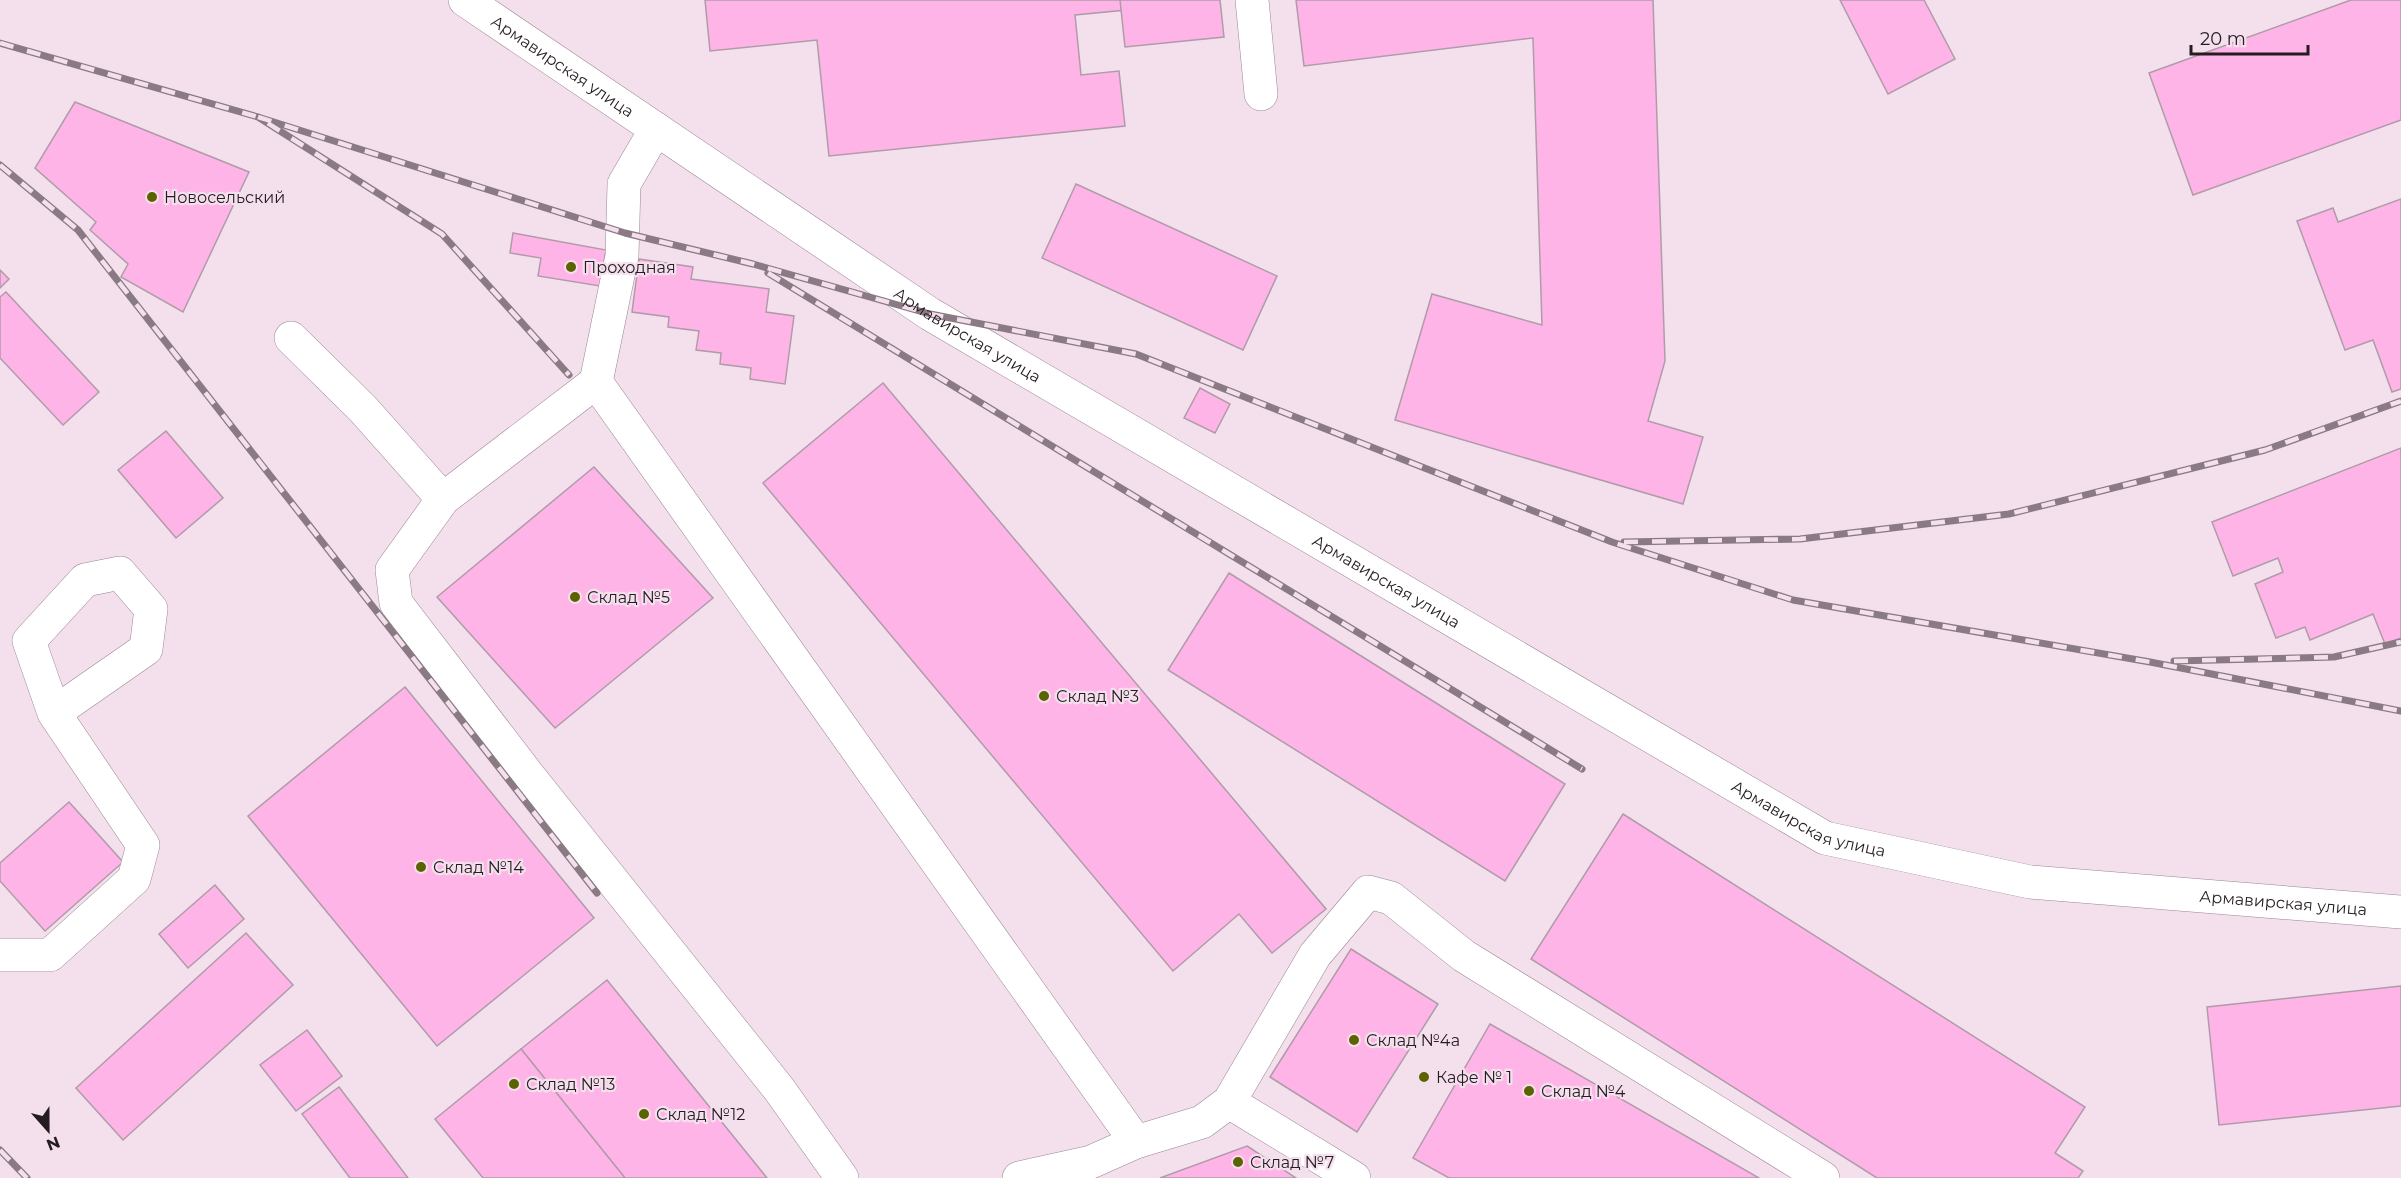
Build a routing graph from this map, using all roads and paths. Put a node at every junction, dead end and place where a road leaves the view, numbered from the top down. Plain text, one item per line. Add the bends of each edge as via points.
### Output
1 (465, 0) edge
2 (1252, 0) edge
3 (1261, 94) dead end
4 (656, 129) junction
5 (291, 338) dead end
6 (596, 382) junction
7 (443, 500) junction
8 (54, 713) dead end
9 (2401, 912) edge
10 (0, 955) edge
11 (1229, 1102) junction
12 (1136, 1142) junction
13 (1094, 1170) edge
14 (842, 1178) edge
15 (1019, 1178) edge
16 (1354, 1178) edge
17 (1823, 1178) edge

1 - 4 main road, Армавирская улица
2 - 3 main road
4 - 6 main road via 624,184 622,256
4 - 9 main road, Армавирская улица via 930,314 1826,838 2030,882
5 - 7 main road via 363,409
6 - 7 main road
6 - 12 main road
7 - 14 main road via 392,570 396,603 528,776 779,1089
8 - 10 main road via 143,845 134,879 50,955
11 - 12 main road via 1202,1122
11 - 16 main road
11 - 17 main road via 1315,955 1368,892 1391,898 1464,956
12 - 13 main road
13 - 15 main road

